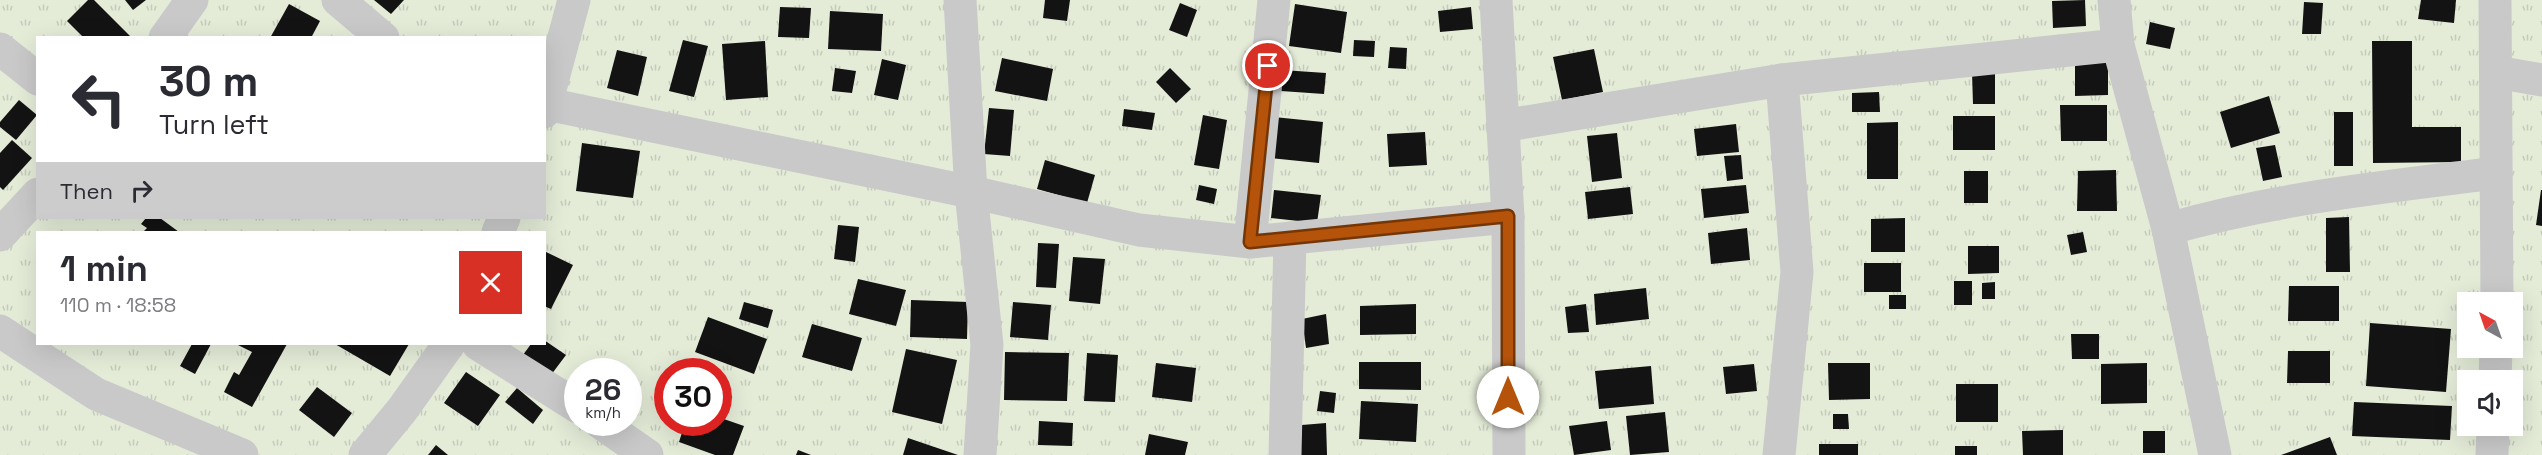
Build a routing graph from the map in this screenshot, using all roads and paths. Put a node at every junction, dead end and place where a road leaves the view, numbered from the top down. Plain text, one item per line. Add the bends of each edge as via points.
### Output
1 (192, 0) edge
2 (338, 0) edge
3 (574, 0) edge
4 (960, 0) edge
5 (1274, 0) edge
6 (1496, 0) edge
7 (2114, 0) edge
8 (2495, 0) edge
9 (166, 36) edge
10 (381, 36) edge
11 (2118, 45) junction
12 (0, 49) edge
13 (2496, 72) junction
14 (36, 78) edge
15 (1782, 80) junction
16 (2542, 80) edge
17 (546, 108) edge
18 (1502, 126) junction
19 (2496, 173) junction
20 (971, 192) junction
21 (36, 196) edge
22 (1508, 216) junction
23 (2168, 229) junction
24 (0, 236) edge
25 (1290, 238) junction
26 (1250, 242) junction
27 (2497, 292) edge
28 (0, 331) edge
29 (448, 345) edge
30 (480, 345) edge
31 (564, 398) edge
32 (620, 436) edge
33 (2493, 436) edge
34 (242, 455) edge
35 (365, 455) edge
36 (647, 455) edge
37 (980, 455) edge
38 (1285, 455) edge
39 (1509, 455) edge
40 (1779, 455) edge
41 (2215, 455) edge
42 (2492, 455) edge

1 - 9 street
2 - 10 street
3 - 17 street
4 - 20 street
5 - 26 street
6 - 18 street
7 - 11 street
8 - 13 street
11 - 15 street
11 - 23 street
12 - 14 street
13 - 16 street
13 - 19 street
15 - 18 street
15 - 40 street via 1797,272
17 - 20 street
18 - 22 street
19 - 23 street via 2365,189 2219,214
19 - 27 street
20 - 26 street via 1139,230
20 - 37 street via 987,345
21 - 24 street
22 - 25 street
22 - 39 street
23 - 41 street
25 - 26 street
25 - 38 street
28 - 34 street via 96,394
29 - 35 street
30 - 31 street
32 - 36 street
33 - 42 street

